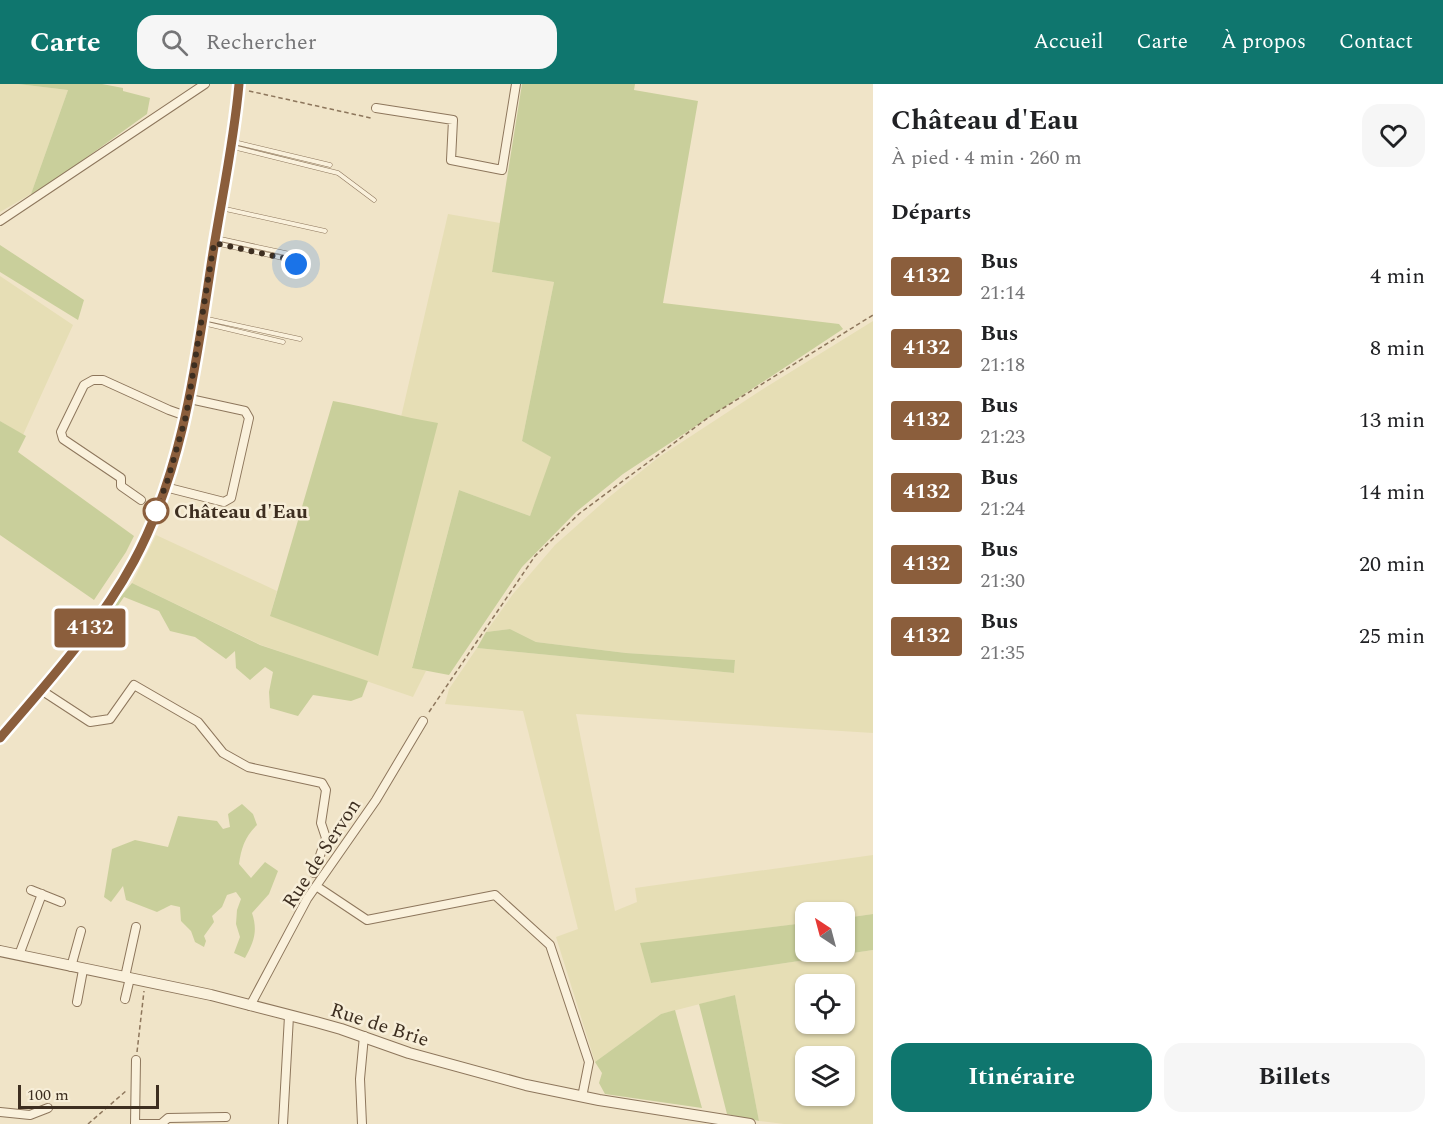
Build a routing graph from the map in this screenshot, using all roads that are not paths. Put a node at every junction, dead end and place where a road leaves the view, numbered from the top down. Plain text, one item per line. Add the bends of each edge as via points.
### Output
1 (206, 84) edge
2 (516, 84) edge
3 (239, 87) edge
4 (376, 108) road end
5 (230, 144) junction
6 (330, 165) dead end
7 (374, 200) dead end
8 (220, 208) junction
9 (0, 221) edge
10 (325, 231) dead end
11 (215, 240) junction
12 (299, 256) dead end
13 (296, 264) dead end
14 (202, 320) junction
15 (300, 339) dead end
16 (283, 342) dead end
17 (190, 399) junction
18 (186, 416) junction
19 (165, 487) junction
20 (141, 500) dead end
21 (41, 690) junction
22 (423, 721) road end
23 (0, 738) edge
24 (314, 873) dead end
25 (316, 886) junction
26 (31, 890) dead end
27 (42, 894) junction
28 (61, 902) dead end
29 (136, 927) dead end
30 (81, 931) dead end
31 (0, 951) edge
32 (18, 955) junction
33 (70, 967) junction
34 (83, 970) junction
35 (128, 978) junction
36 (125, 999) dead end
37 (77, 1002) dead end
38 (250, 1006) junction
39 (289, 1016) junction
40 (364, 1036) junction
41 (136, 1060) road end
42 (582, 1096) junction
43 (48, 1108) dead end
44 (0, 1112) edge
45 (226, 1117) dead end
46 (697, 1120) edge
47 (135, 1124) edge
48 (284, 1124) edge
49 (362, 1124) edge
50 (750, 1124) edge

1 - 9 street
2 - 4 street via 502,170 451,160 453,120
3 - 5 street
5 - 6 lane
5 - 7 lane via 338,173
5 - 8 street
8 - 10 lane
8 - 11 street
11 - 12 lane
11 - 13 lane
11 - 14 street
14 - 15 lane
14 - 16 lane
14 - 17 street
17 - 18 street
17 - 19 street via 245,411 249,418 231,498 224,502
18 - 19 street
18 - 20 street via 104,380 87,382 80,393 61,432 63,439 121,478 121,486
19 - 21 street via 121,583
21 - 23 street
21 - 24 street via 90,722 110,719 134,685 198,722 223,753 249,767 322,783 326,790 321,823 326,838
22 - 25 street, Rue de Servon via 376,800
25 - 38 street, Rue de Servon
25 - 42 street via 367,920 495,895 550,945 589,1062
26 - 27 street
27 - 28 street
27 - 32 street
29 - 35 street
30 - 33 street
31 - 32 street, Rue de Brie
32 - 33 street, Rue de Brie
33 - 34 street, Rue de Brie
34 - 35 street, Rue de Brie
34 - 37 street
35 - 36 street
35 - 38 street, Rue de Brie
38 - 39 street, Rue de Brie
39 - 40 street, Rue de Brie
39 - 48 street
40 - 42 street, Rue de Brie via 467,1071
40 - 49 street via 360,1079
41 - 47 street
42 - 46 street, Rue de Brie
43 - 44 street via 30,1115
45 - 47 street via 168,1118 161,1124
46 - 50 street, Rue de Brie

